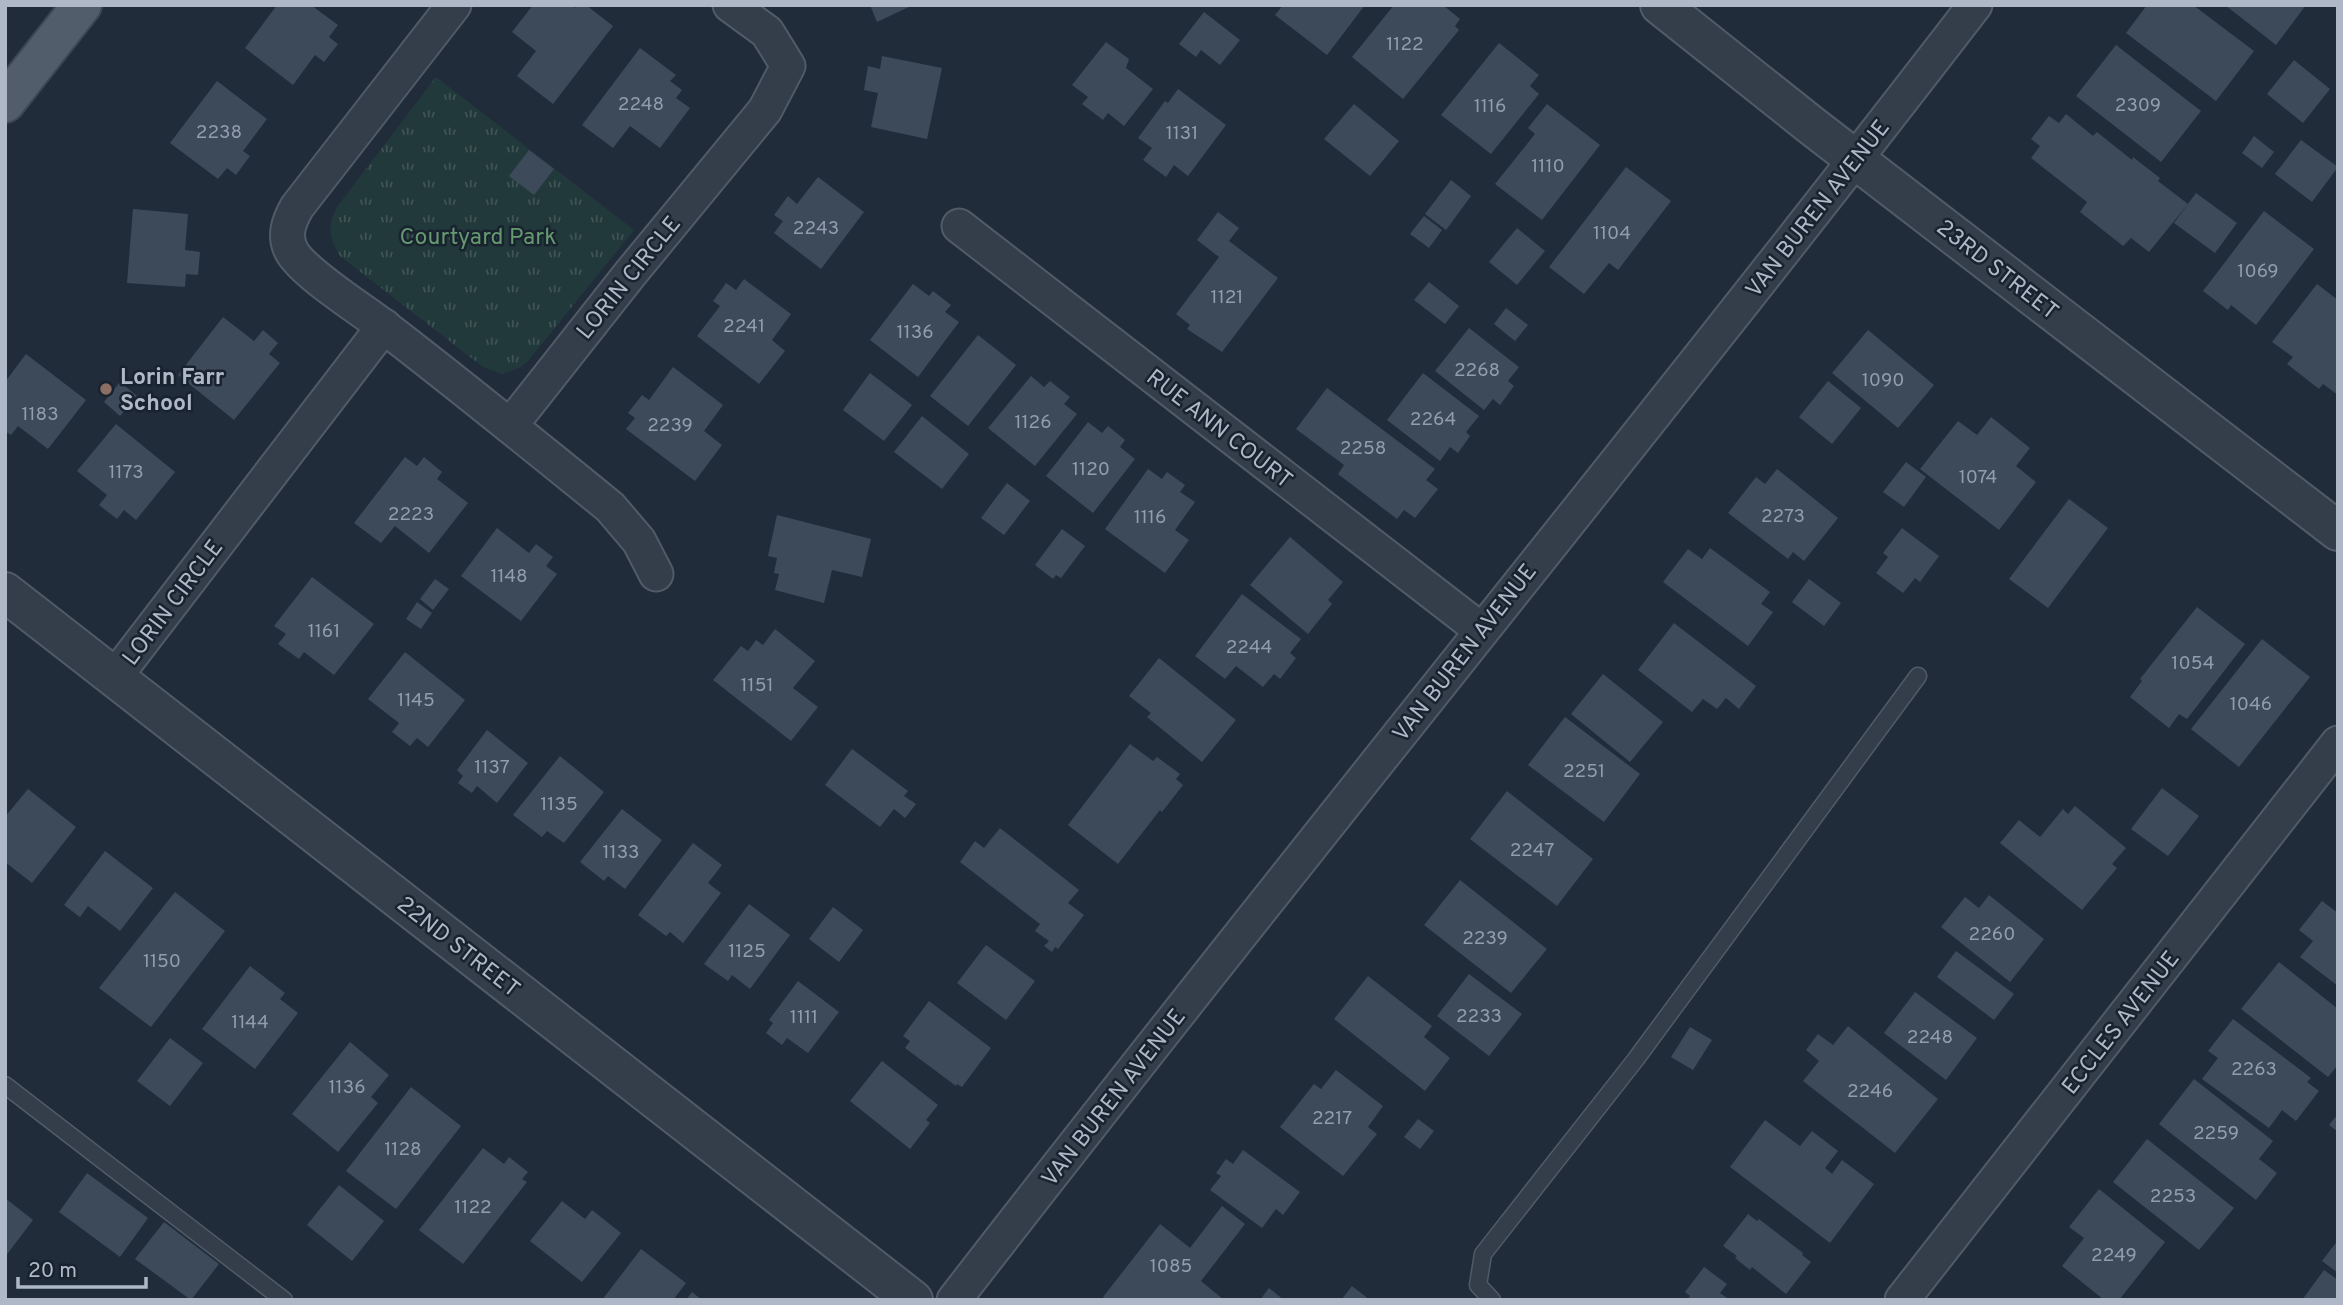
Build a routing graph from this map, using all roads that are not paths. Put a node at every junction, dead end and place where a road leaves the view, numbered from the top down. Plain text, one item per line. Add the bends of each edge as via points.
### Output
1 (82, 5) edge
2 (454, 5) edge
3 (730, 5) edge
4 (1660, 5) edge
5 (1975, 5) edge
6 (5, 103) edge
7 (1856, 160) junction
8 (959, 226) dead end
9 (384, 326) junction
10 (510, 426) junction
11 (2338, 531) edge
12 (656, 574) dead end
13 (5, 592) edge
14 (1481, 630) junction
15 (1918, 676) dead end
16 (114, 678) junction
17 (2338, 743) edge
18 (5, 1085) edge
19 (284, 1300) edge
20 (913, 1300) edge
21 (954, 1300) edge
22 (1492, 1300) edge
23 (1902, 1300) edge

1 - 6 main road
2 - 9 street via 289,221 287,237 292,251 306,268
3 - 10 street, LORIN CIRCLE via 767,32 788,66 765,110
4 - 7 street, 23RD STREET
5 - 7 street, VAN BUREN AVENUE
7 - 11 street, 23RD STREET
7 - 14 street, VAN BUREN AVENUE
8 - 14 street, RUE ANN COURT
9 - 10 street
9 - 16 street, LORIN CIRCLE
10 - 12 street via 610,507 639,541
13 - 16 street, 22ND STREET
14 - 21 street, VAN BUREN AVENUE
15 - 22 lane via 1636,1059 1483,1254 1478,1285
16 - 20 street, 22ND STREET
17 - 23 street, ECCLES AVENUE
18 - 19 lane

